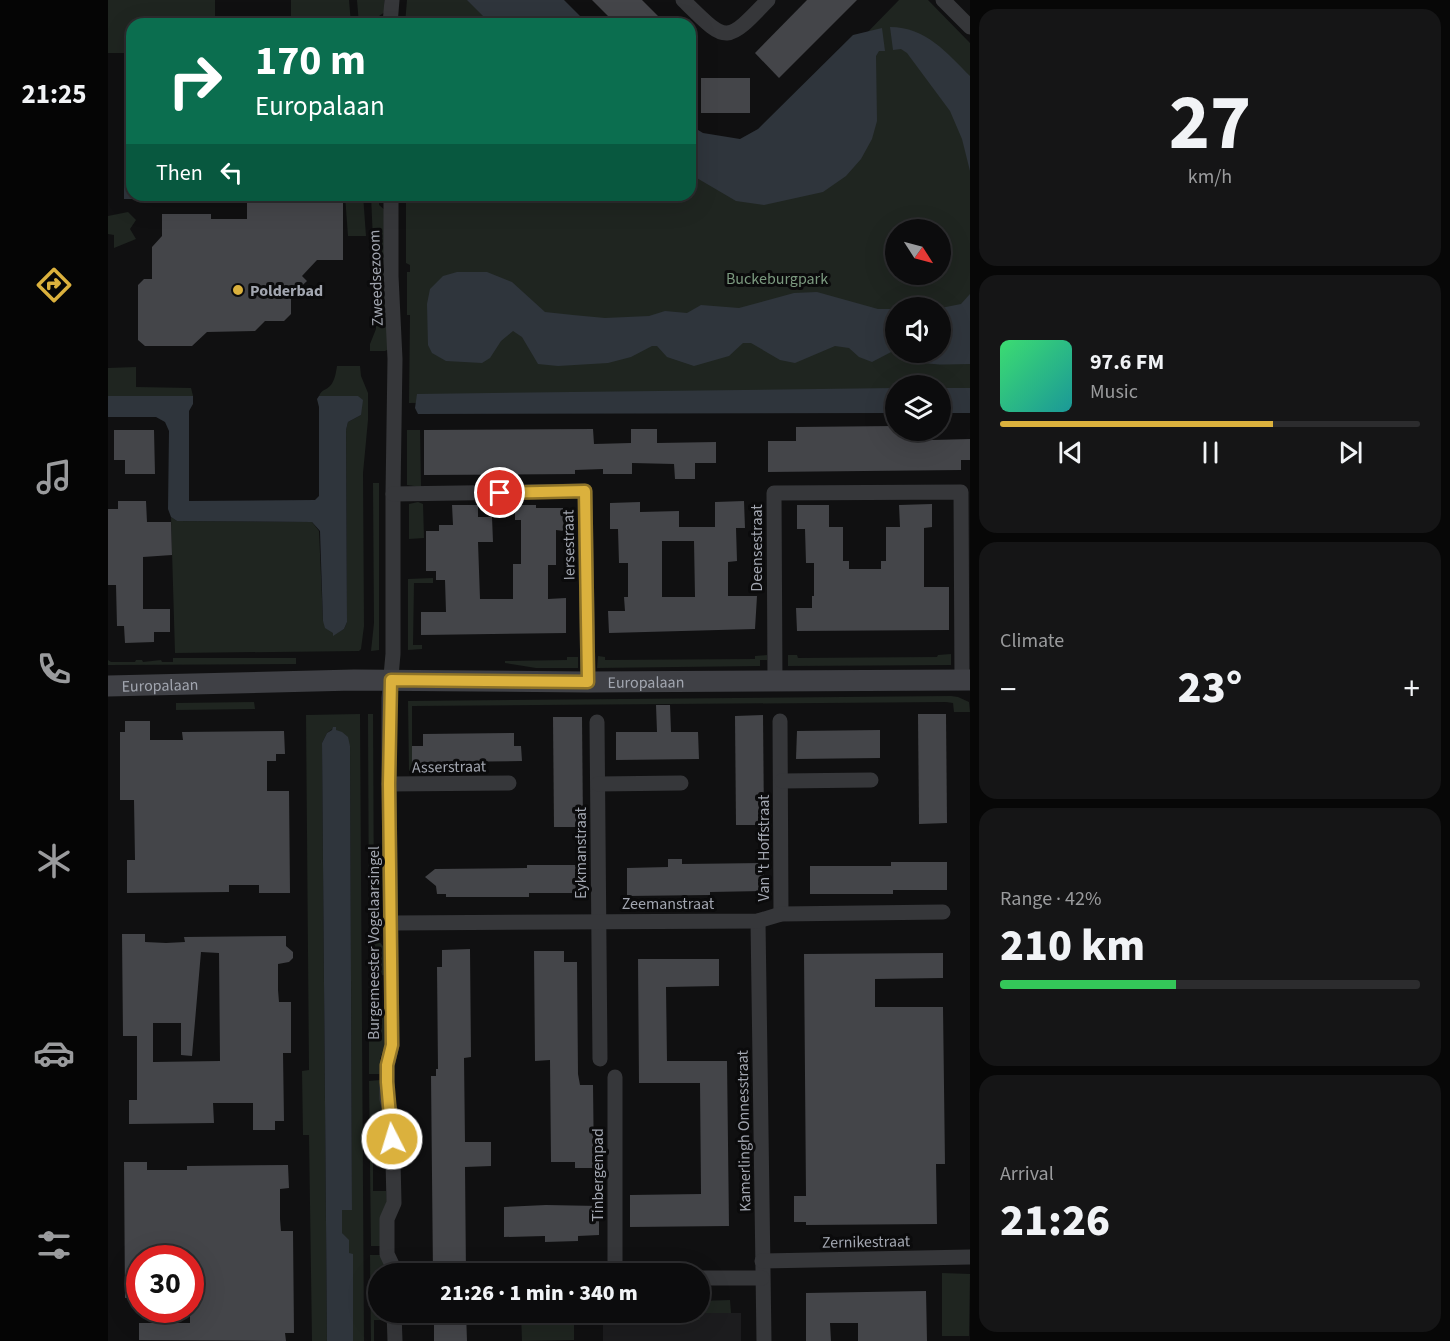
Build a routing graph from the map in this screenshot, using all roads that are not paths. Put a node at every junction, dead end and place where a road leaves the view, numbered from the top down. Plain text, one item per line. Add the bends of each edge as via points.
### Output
1 (392, 0) edge
2 (683, 0) edge
3 (768, 0) edge
4 (943, 0) edge
5 (390, 18) edge
6 (970, 27) edge
7 (391, 201) edge
8 (966, 491) edge
9 (393, 494) junction
10 (391, 680) junction
11 (966, 680) edge
12 (588, 682) junction
13 (775, 682) junction
14 (108, 686) edge
15 (780, 721) dead end
16 (597, 722) dead end
17 (871, 780) dead end
18 (782, 782) junction
19 (509, 783) dead end
20 (681, 783) dead end
21 (389, 784) junction
22 (598, 784) junction
23 (943, 912) dead end
24 (781, 914) junction
25 (599, 921) junction
26 (758, 921) junction
27 (392, 923) junction
28 (600, 1059) dead end
29 (615, 1077) dead end
30 (970, 1257) edge
31 (762, 1260) junction
32 (391, 1263) edge
33 (615, 1263) edge
34 (710, 1278) edge
35 (762, 1278) junction
36 (394, 1323) edge
37 (395, 1341) edge
38 (764, 1341) edge

1 - 5 street
2 - 3 street via 719,33 742,26
4 - 6 street
7 - 9 street, Zweedsezoom
8 - 11 street, Deensestraat
8 - 13 street, Deensestraat via 774,493
9 - 10 street
9 - 12 street, Iersestraat via 585,491
10 - 12 street, Europalaan
10 - 14 street, Europalaan
10 - 21 street, Burgemeester Vogelaarsingel
11 - 13 street, Europalaan
12 - 13 street, Europalaan
15 - 18 street, Van 't Hoffstraat
16 - 22 street, Eykmanstraat
17 - 18 street, Van 't Hoffstraat
18 - 24 street, Van 't Hoffstraat
19 - 21 street, Asserstraat
20 - 22 street, Eykmanstraat
21 - 27 street, Burgemeester Vogelaarsingel
22 - 25 street, Eykmanstraat
23 - 24 street, Zeemanstraat
24 - 26 street, Zeemanstraat
25 - 26 street, Zeemanstraat
25 - 27 street, Zeemanstraat
25 - 28 street
26 - 31 street, Kamerlingh Onnesstraat
27 - 32 street, Burgemeester Vogelaarsingel via 392,1045 387,1065 394,1203 387,1219 387,1254
29 - 33 street, Tinbergenpad
30 - 31 street, Zernikestraat
31 - 35 street, Kamerlingh Onnesstraat
34 - 35 street
35 - 38 street, Kamerlingh Onnesstraat
36 - 37 street

